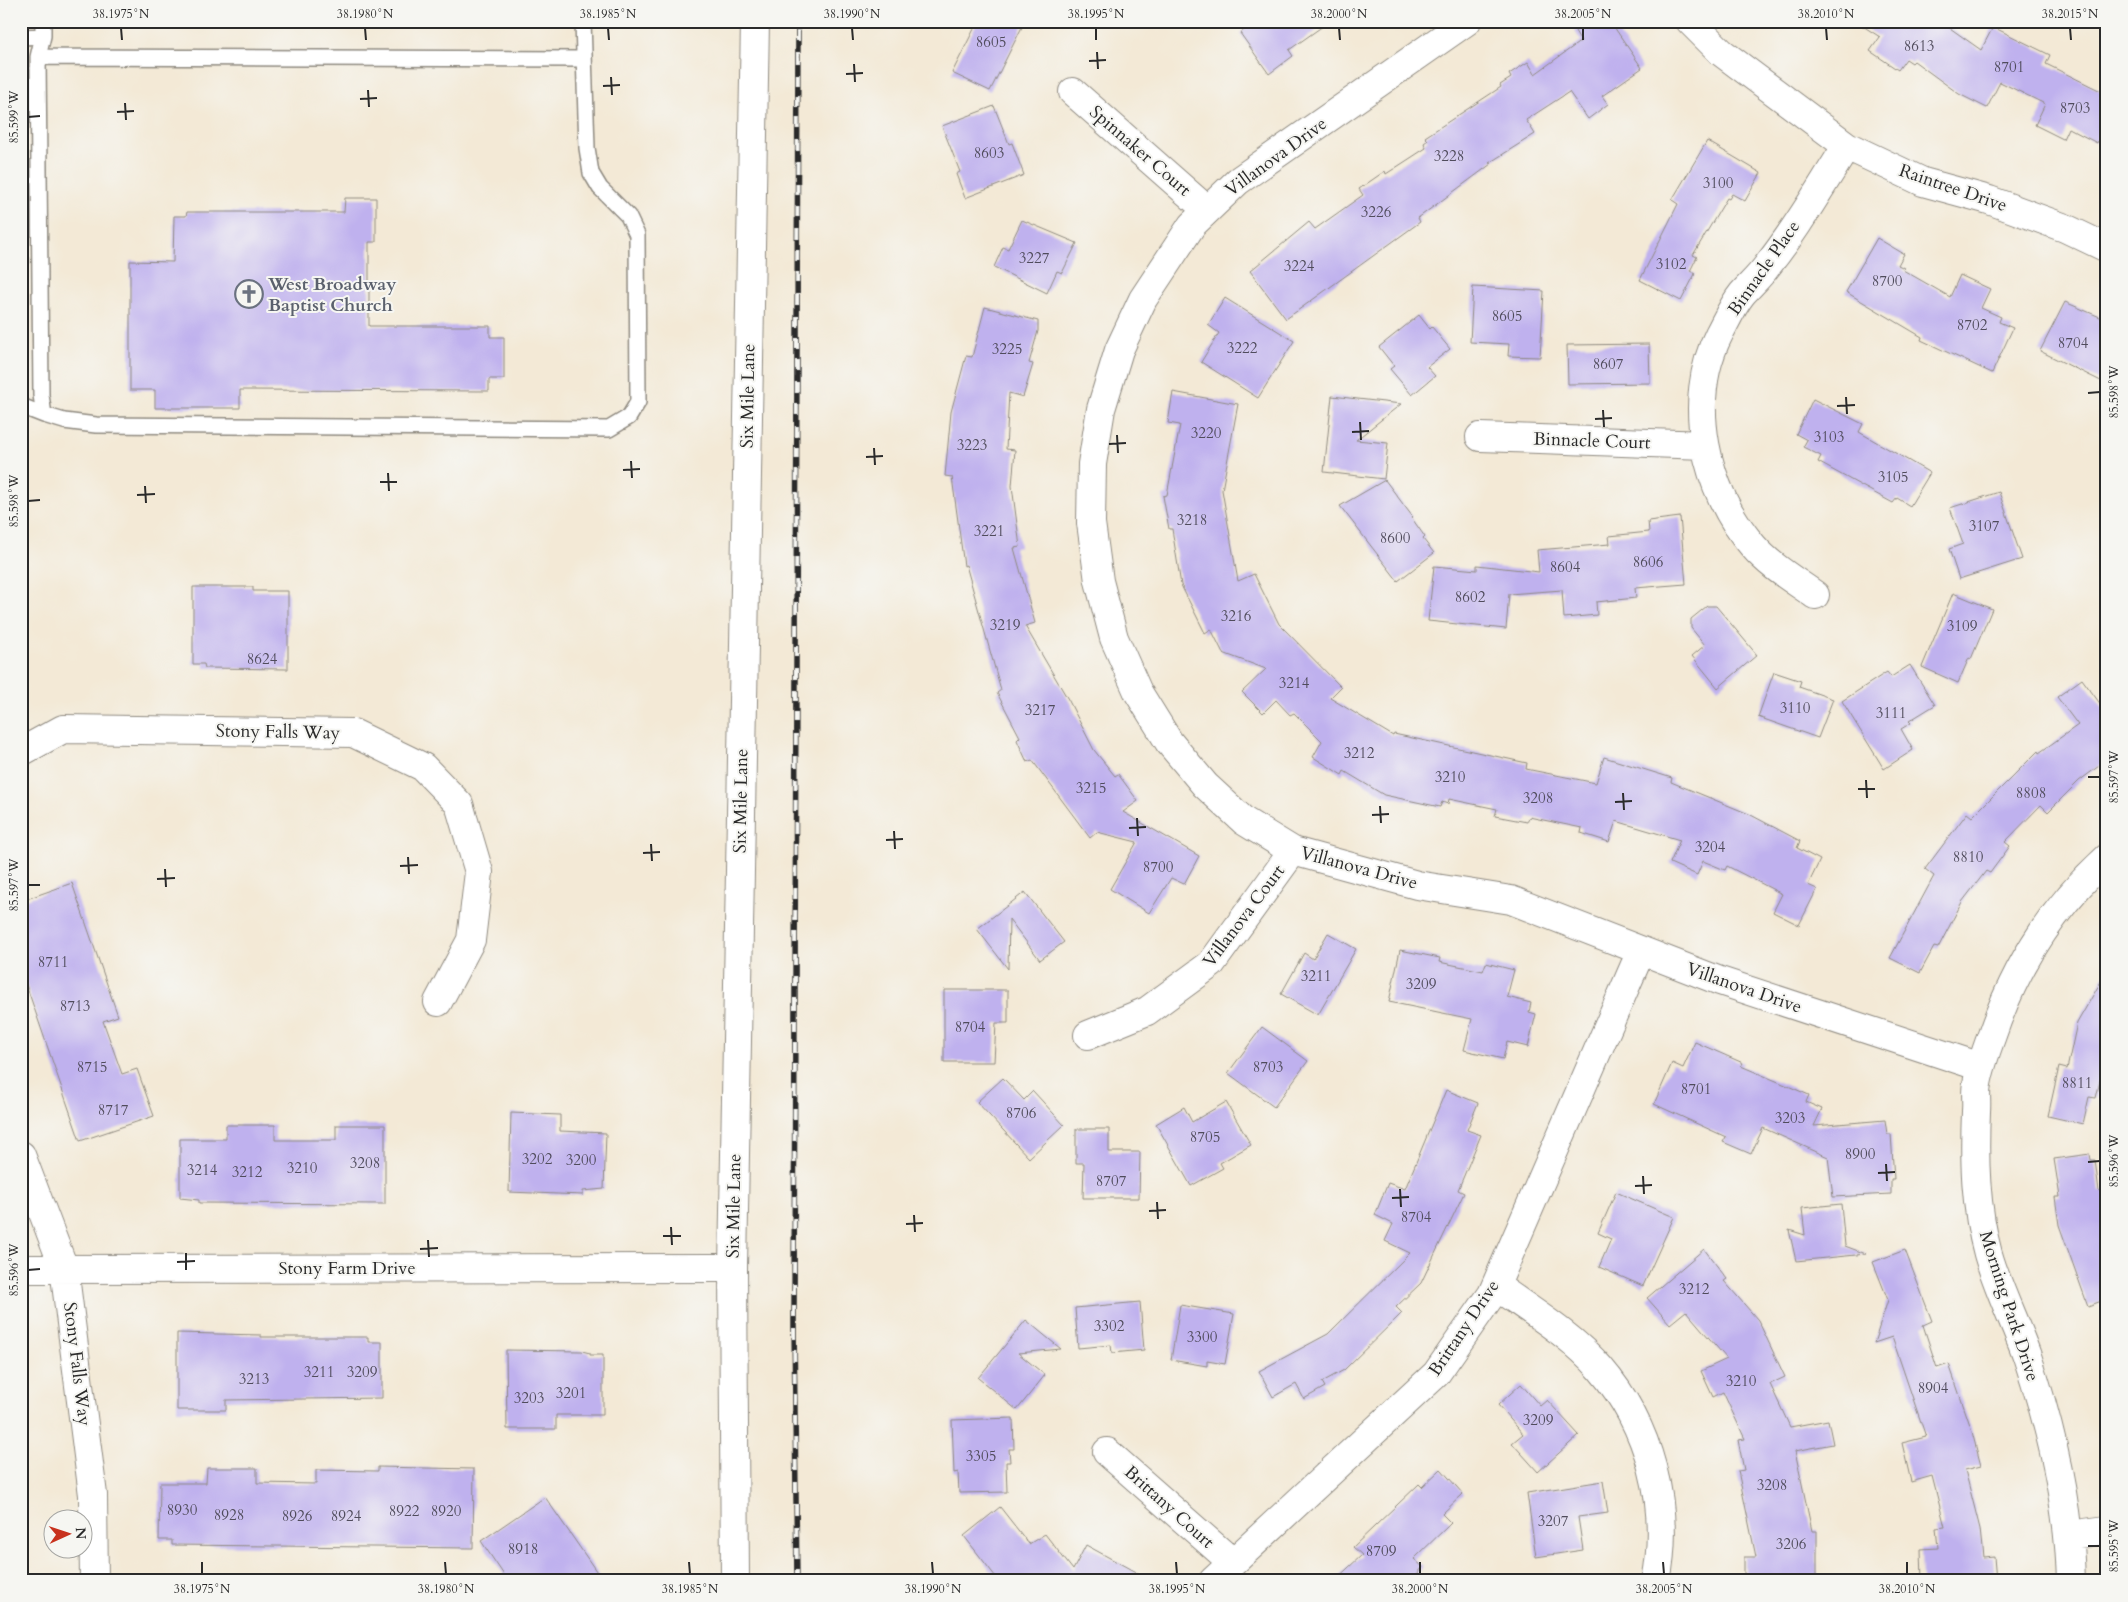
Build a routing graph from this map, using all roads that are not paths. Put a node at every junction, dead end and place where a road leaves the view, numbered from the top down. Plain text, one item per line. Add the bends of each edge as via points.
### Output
1 (582, 21) edge
2 (755, 21) edge
3 (1467, 21) edge
4 (1690, 21) edge
5 (43, 29) edge
6 (21, 36) edge
7 (38, 57) junction
8 (584, 59) junction
9 (1073, 92) dead end
10 (1847, 146) junction
11 (1208, 210) junction
12 (2107, 248) edge
13 (21, 406) edge
14 (44, 415) junction
15 (1480, 437) dead end
16 (1705, 445) junction
17 (1815, 595) dead end
18 (21, 752) edge
19 (1293, 851) junction
20 (2107, 858) edge
21 (1641, 951) junction
22 (438, 1002) dead end
23 (1088, 1035) dead end
24 (1981, 1067) junction
25 (21, 1155) edge
26 (64, 1268) junction
27 (733, 1268) junction
28 (21, 1269) edge
29 (1496, 1286) junction
30 (1107, 1452) dead end
31 (2107, 1530) edge
32 (2068, 1535) junction
33 (1222, 1571) edge
34 (94, 1581) edge
35 (735, 1581) edge
36 (1656, 1581) edge
37 (2071, 1581) edge

1 - 8 lane
2 - 27 street, Six Mile Lane
3 - 11 street, Villanova Drive via 1238,181
4 - 10 street, Raintree Drive via 1721,52
5 - 6 lane
5 - 7 lane
7 - 8 lane
7 - 14 lane via 41,395
8 - 14 lane via 586,148 591,173 600,188 628,216 637,235 638,402 629,418 609,428 570,428 96,425
9 - 11 street, Spinnaker Court
10 - 12 street, Raintree Drive via 1923,182 1989,200 2065,228
10 - 16 street, Binnacle Place via 1768,266 1740,296 1718,336 1707,371 1702,411
11 - 19 street, Villanova Drive via 1192,225 1143,300 1119,350 1101,409 1092,474 1091,523 1099,581 1118,647 1138,692 1169,742 1205,785 1244,821
13 - 14 lane
15 - 16 street, Binnacle Court
16 - 17 street, Binnacle Place via 1714,480 1731,516 1747,539 1771,564
18 - 22 street, Stony Falls Way via 63,729 353,733 423,767 459,804 479,872 471,940
19 - 21 street, Villanova Drive via 1417,885 1511,900
19 - 23 street, Villanova Court via 1212,964 1147,1011
20 - 24 street, Morning Park Drive via 2060,906 2022,962 2003,1002
21 - 24 street, Villanova Drive via 1720,981
21 - 29 street, Brittany Drive
24 - 32 street, Morning Park Drive via 1976,1086 1974,1145 1979,1210 1988,1254 2027,1357 2052,1443
25 - 26 street, Stony Falls Way
26 - 27 street, Stony Farm Drive
26 - 28 street, Stony Farm Drive
26 - 34 street, Stony Falls Way via 93,1496
27 - 35 street, Six Mile Lane
29 - 33 street, Brittany Drive via 1436,1374
29 - 36 street via 1567,1337 1600,1368 1628,1407 1647,1448 1657,1487 1661,1527
30 - 33 street, Brittany Court
31 - 32 street
32 - 37 street, Morning Park Drive

